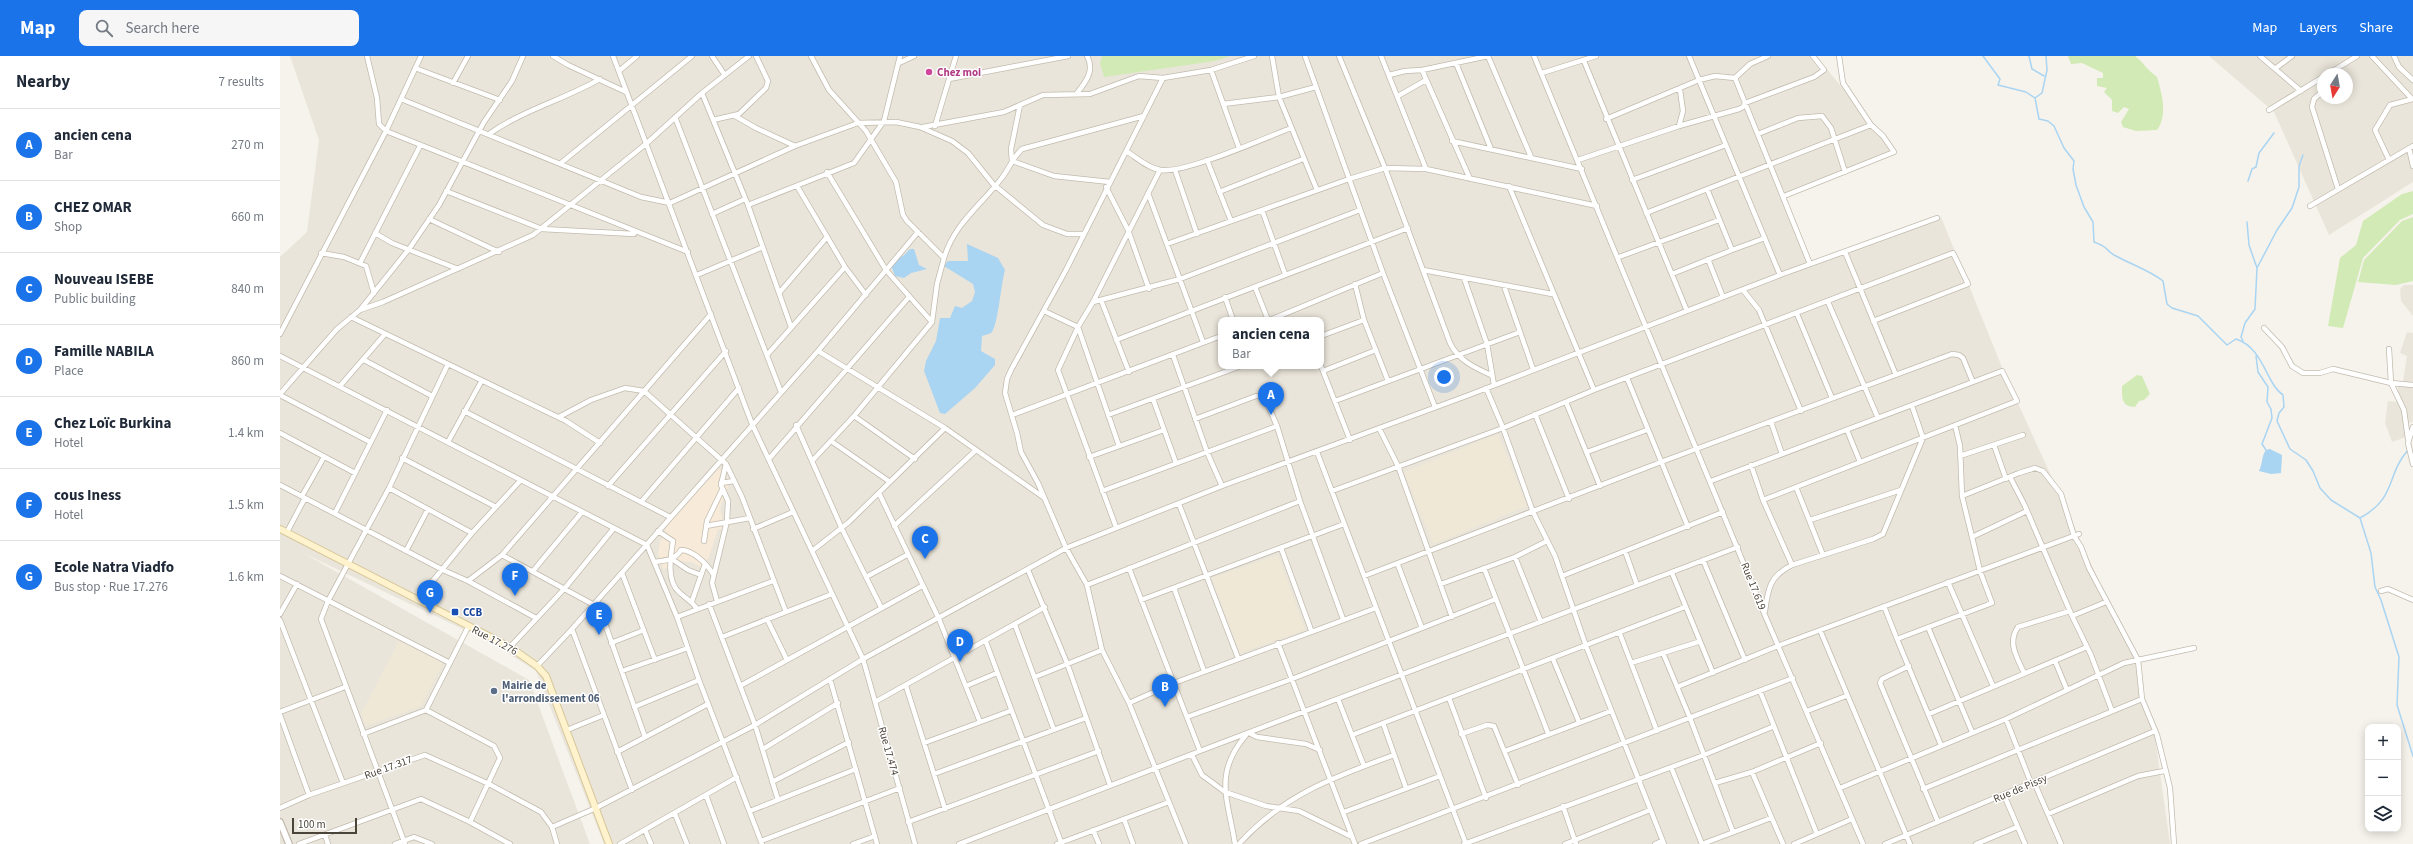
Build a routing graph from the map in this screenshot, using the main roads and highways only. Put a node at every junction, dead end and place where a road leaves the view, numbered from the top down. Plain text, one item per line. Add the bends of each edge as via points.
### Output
1 (280, 529) edge
2 (609, 844) edge

1 - 2 main road, Rue 17.276 via 469,625 510,647 537,666 546,676

